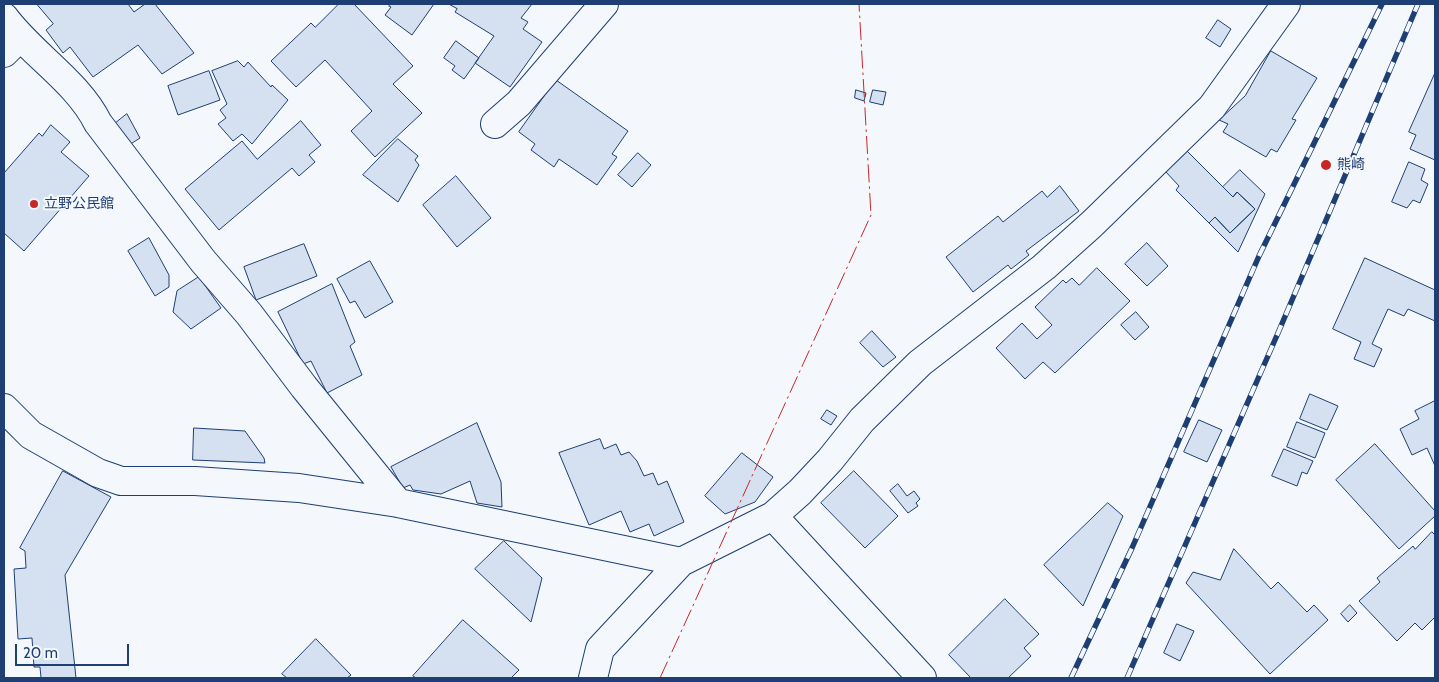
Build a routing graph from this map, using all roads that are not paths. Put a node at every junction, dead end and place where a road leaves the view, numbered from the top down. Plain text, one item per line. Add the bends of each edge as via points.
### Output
1 (604, 4) edge
2 (1286, 4) edge
3 (9, 35) edge
4 (495, 124) dead end
5 (4, 408) edge
6 (398, 503) junction
7 (773, 516) junction
8 (681, 562) junction
9 (915, 676) edge
10 (593, 678) edge

1 - 4 street via 519,103
2 - 7 street via 1212,107 1044,267 920,363 862,420 800,492
3 - 6 street via 88,104 98,124 203,261 249,314
5 - 6 street via 32,434 98,473 121,481 195,481 299,488
6 - 8 street
7 - 8 street
7 - 9 street
8 - 10 street via 600,649

